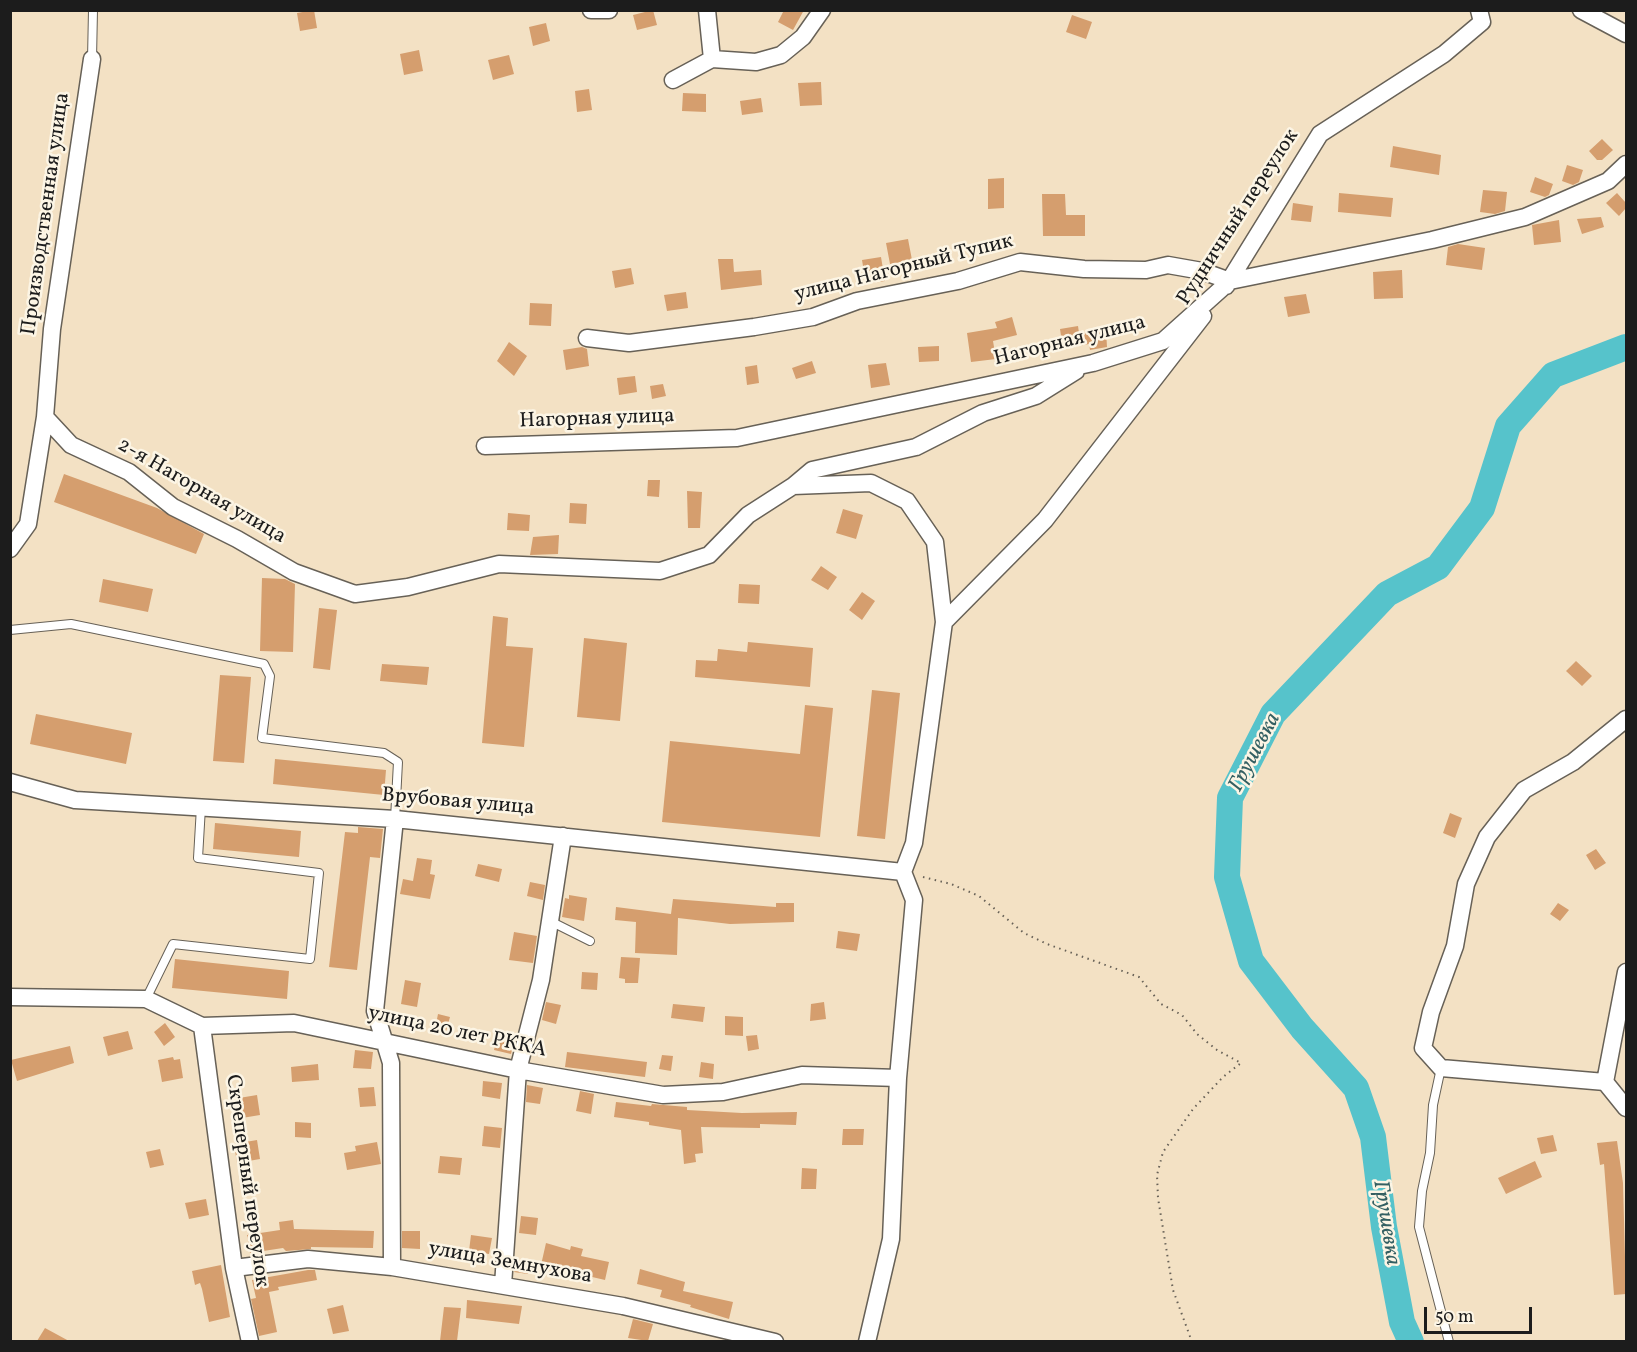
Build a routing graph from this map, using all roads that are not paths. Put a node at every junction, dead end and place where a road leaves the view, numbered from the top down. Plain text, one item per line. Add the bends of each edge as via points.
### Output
1 (93, 10) edge
2 (591, 10) edge
3 (609, 10) edge
4 (707, 10) edge
5 (822, 10) edge
6 (1479, 10) edge
7 (1581, 10) edge
8 (1626, 33) edge
9 (92, 59) joint
10 (712, 59) junction
11 (673, 80) dead end
12 (1626, 164) edge
13 (1230, 281) junction
14 (587, 338) dead end
15 (1093, 363) junction
16 (45, 417) junction
17 (485, 446) dead end
18 (793, 486) junction
19 (10, 549) edge
20 (944, 622) junction
21 (10, 630) edge
22 (1626, 719) edge
23 (10, 782) edge
24 (201, 807) junction
25 (395, 819) junction
26 (563, 836) junction
27 (903, 873) junction
28 (550, 921) junction
29 (590, 941) dead end
30 (1626, 972) edge
31 (10, 997) edge
32 (146, 999) junction
33 (202, 1026) junction
34 (382, 1039) junction
35 (1440, 1068) junction
36 (518, 1070) junction
37 (898, 1078) junction
38 (1605, 1082) junction
39 (1626, 1108) edge
40 (392, 1267) junction
41 (234, 1268) junction
42 (503, 1285) junction
43 (250, 1341) edge
44 (775, 1341) edge
45 (867, 1341) edge
46 (1449, 1341) edge

1 - 9 lane
2 - 3 street
4 - 10 street
5 - 10 street via 804,37 781,55 756,62
6 - 13 street, Рудничный переулок via 1482,22 1444,54 1320,134
7 - 8 street
9 - 16 street, Производственная улица via 52,329
10 - 11 street
12 - 13 street via 1608,181 1525,217
13 - 14 street, улица Нагорный Тупик via 1168,265 1146,270 1084,269 1020,262 958,280 857,301 813,317 629,343
13 - 15 street, Нагорная улица via 1163,341
13 - 20 street, Рудничный переулок via 1045,520
15 - 17 street, Нагорная улица via 737,438
15 - 18 street, 2-я Нагорная улица via 1036,396 983,414 916,447 812,470
16 - 18 street, 2-я Нагорная улица via 71,445 129,472 173,507 294,572 356,594 408,587 499,564 660,571 709,555 748,515
16 - 19 street, Производственная улица via 28,524
18 - 20 street via 870,483 907,501 935,542
20 - 27 street via 914,843
21 - 25 lane via 70,624 264,664 270,676 262,738 384,753 398,762
22 - 35 street via 1573,762 1524,790 1487,837 1466,884 1455,946 1425,1034 1423,1048
23 - 24 street, Врубовая улица via 75,800
24 - 25 street, Врубовая улица
24 - 32 lane via 198,858 320,873 310,959 173,944
25 - 26 street, Врубовая улица
25 - 34 street via 375,1011
26 - 27 street, Врубовая улица
26 - 28 street
27 - 37 street via 914,900
28 - 29 lane
28 - 36 street via 541,980
30 - 38 street
31 - 32 street, улица 20 лет РККА
32 - 33 street, улица 20 лет РККА
33 - 34 street, улица 20 лет РККА via 294,1023
33 - 41 street, Скреперный переулок
34 - 36 street, улица 20 лет РККА
34 - 40 street via 391,1063
35 - 38 street
35 - 46 lane via 1419,1227
36 - 37 street, улица 20 лет РККА via 663,1095 723,1092 802,1075
36 - 42 street
37 - 45 street via 891,1239
38 - 39 street
40 - 41 street, улица Земнухова via 308,1259
40 - 42 street, улица Земнухова
41 - 43 street, Скреперный переулок
42 - 44 street, улица Земнухова via 623,1306

